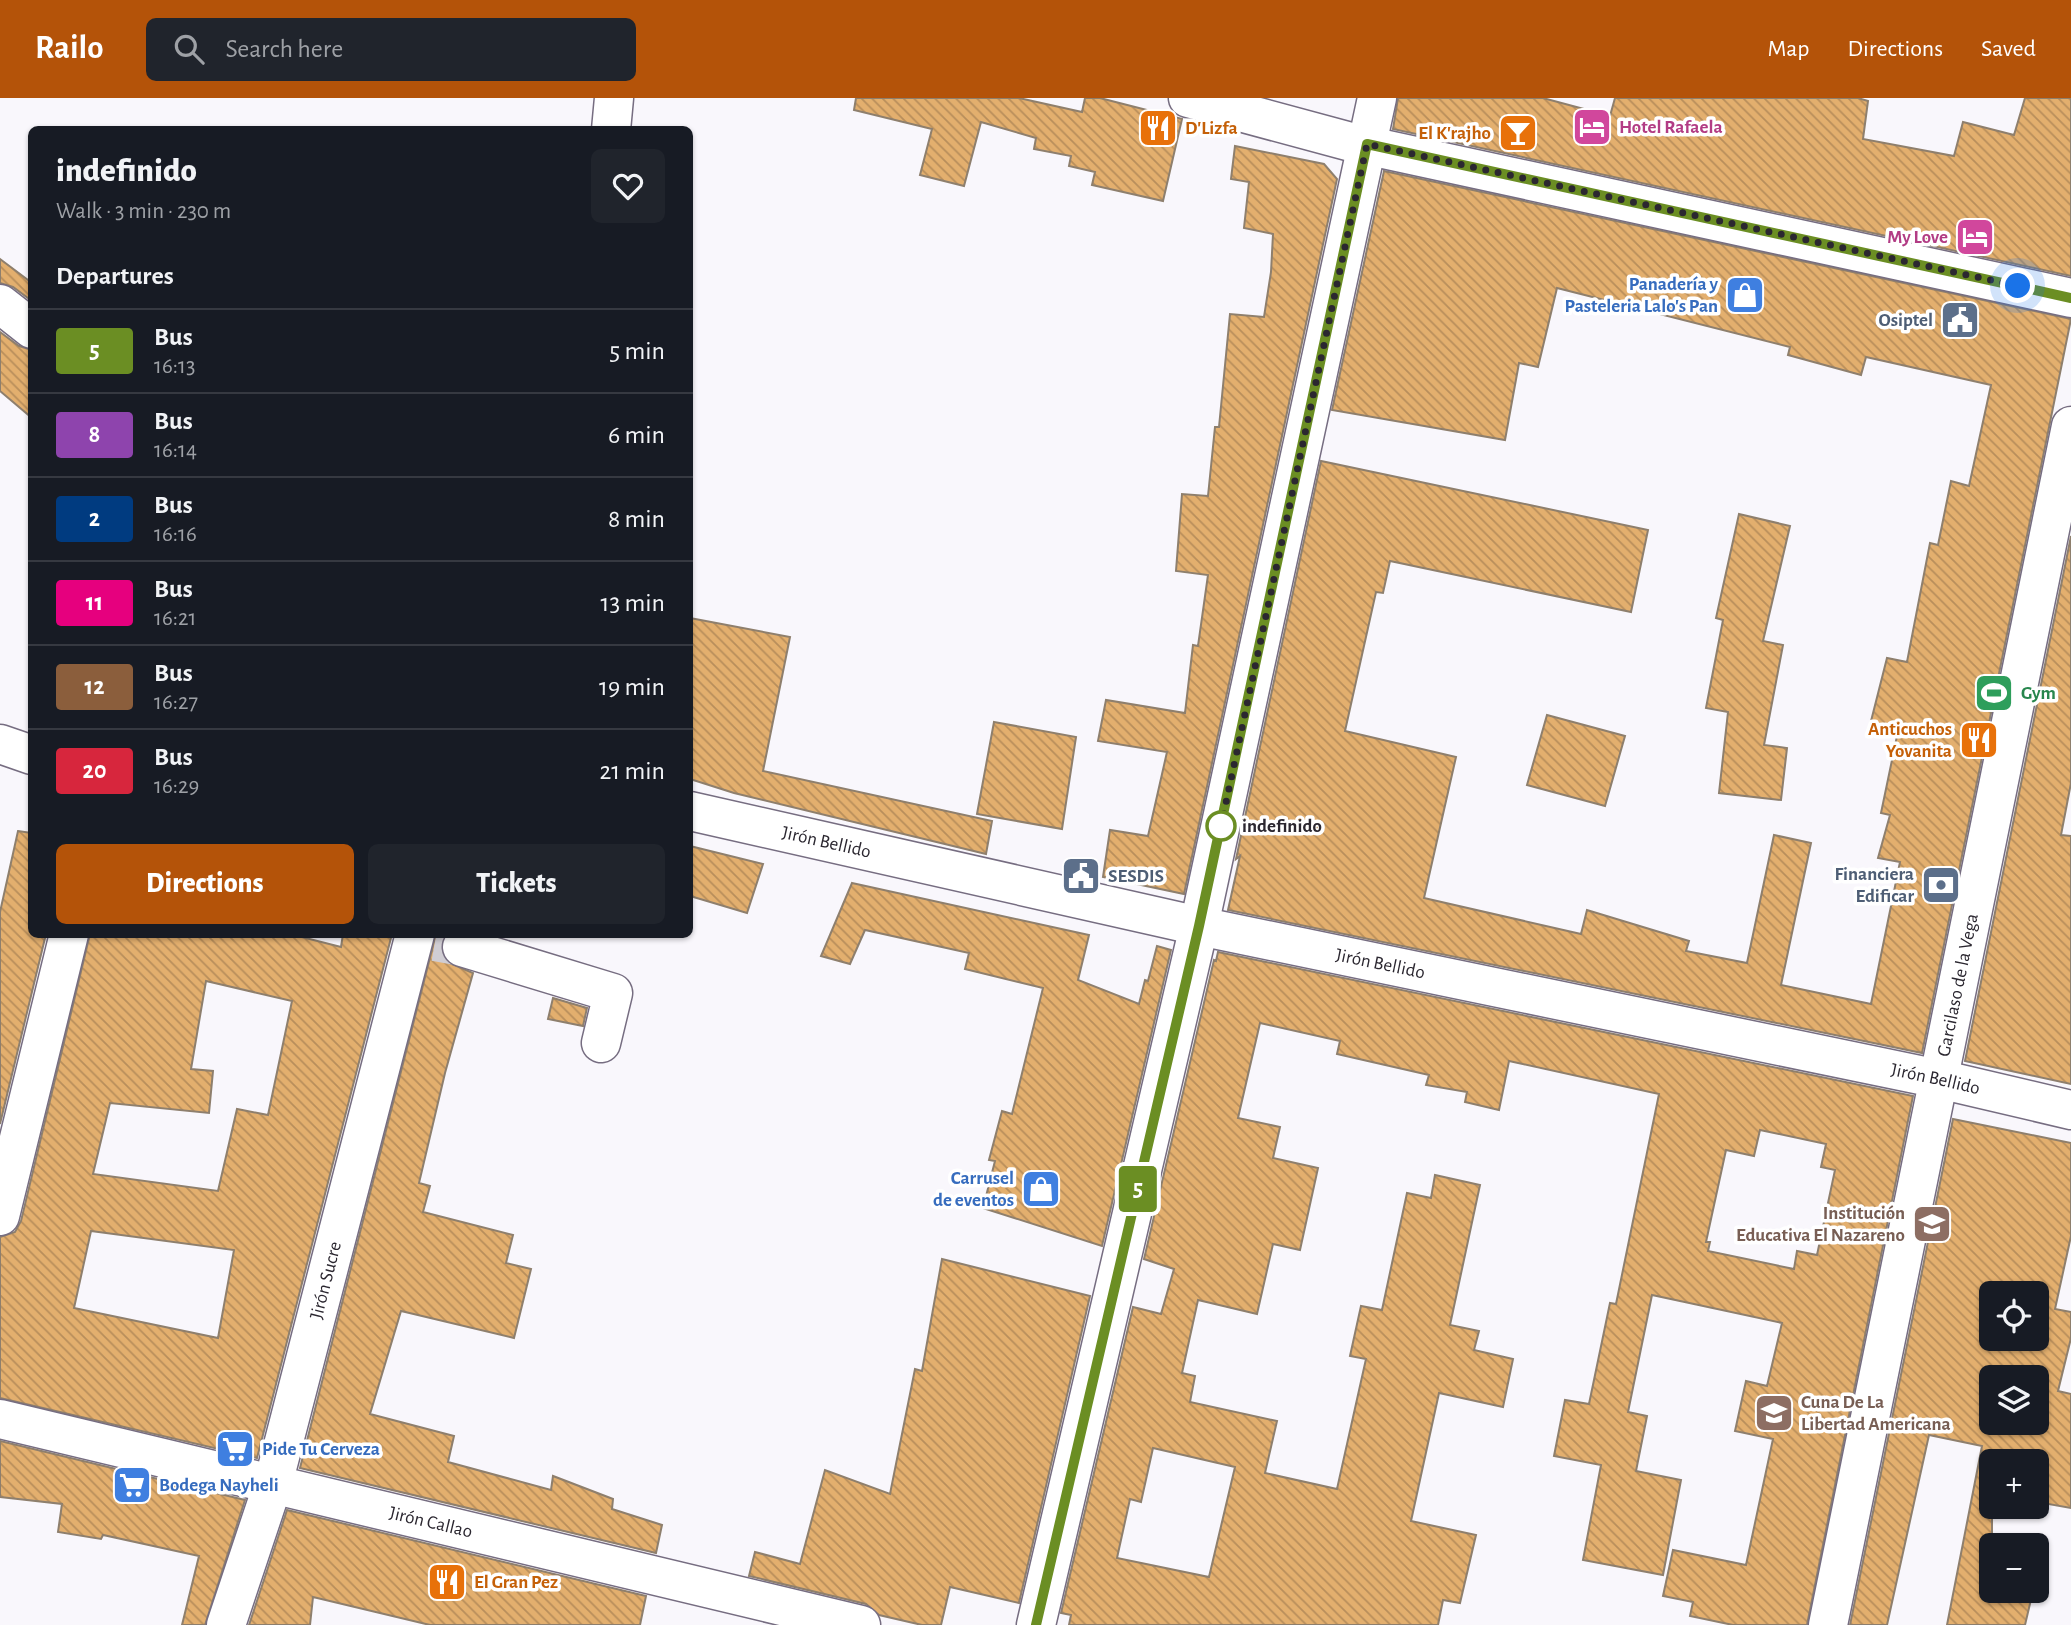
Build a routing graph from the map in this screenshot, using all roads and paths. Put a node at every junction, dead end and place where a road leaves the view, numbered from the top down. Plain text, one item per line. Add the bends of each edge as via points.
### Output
1 (614, 98) edge
2 (1188, 98) edge
3 (1377, 98) edge
4 (611, 126) edge
5 (1367, 144) junction
6 (2071, 298) edge
7 (0, 304) edge
8 (28, 326) edge
9 (2071, 426) edge
10 (0, 744) edge
11 (28, 754) edge
12 (693, 812) edge
13 (1199, 926) junction
14 (68, 938) edge
15 (431, 942) edge
16 (601, 1042) dead end
17 (1938, 1079) junction
18 (2071, 1110) edge
19 (0, 1216) edge
20 (0, 1419) edge
21 (273, 1484) junction
22 (226, 1625) edge
23 (861, 1625) edge
24 (1036, 1625) edge
25 (1828, 1625) edge

1 - 4 street
2 - 5 street
3 - 5 street
5 - 6 street
5 - 13 street
7 - 8 street
9 - 17 street, Garcilaso de la Vega
10 - 11 street
12 - 13 street, Jirón Bellido
13 - 17 street, Jirón Bellido
13 - 24 street
14 - 19 street
15 - 16 street via 613,993
15 - 21 street, Jirón Sucre
17 - 18 street, Jirón Bellido
17 - 25 street, Garcilaso de la Vega
20 - 21 street, Jirón Callao
21 - 22 street, Jirón Sucre
21 - 23 street, Jirón Callao

